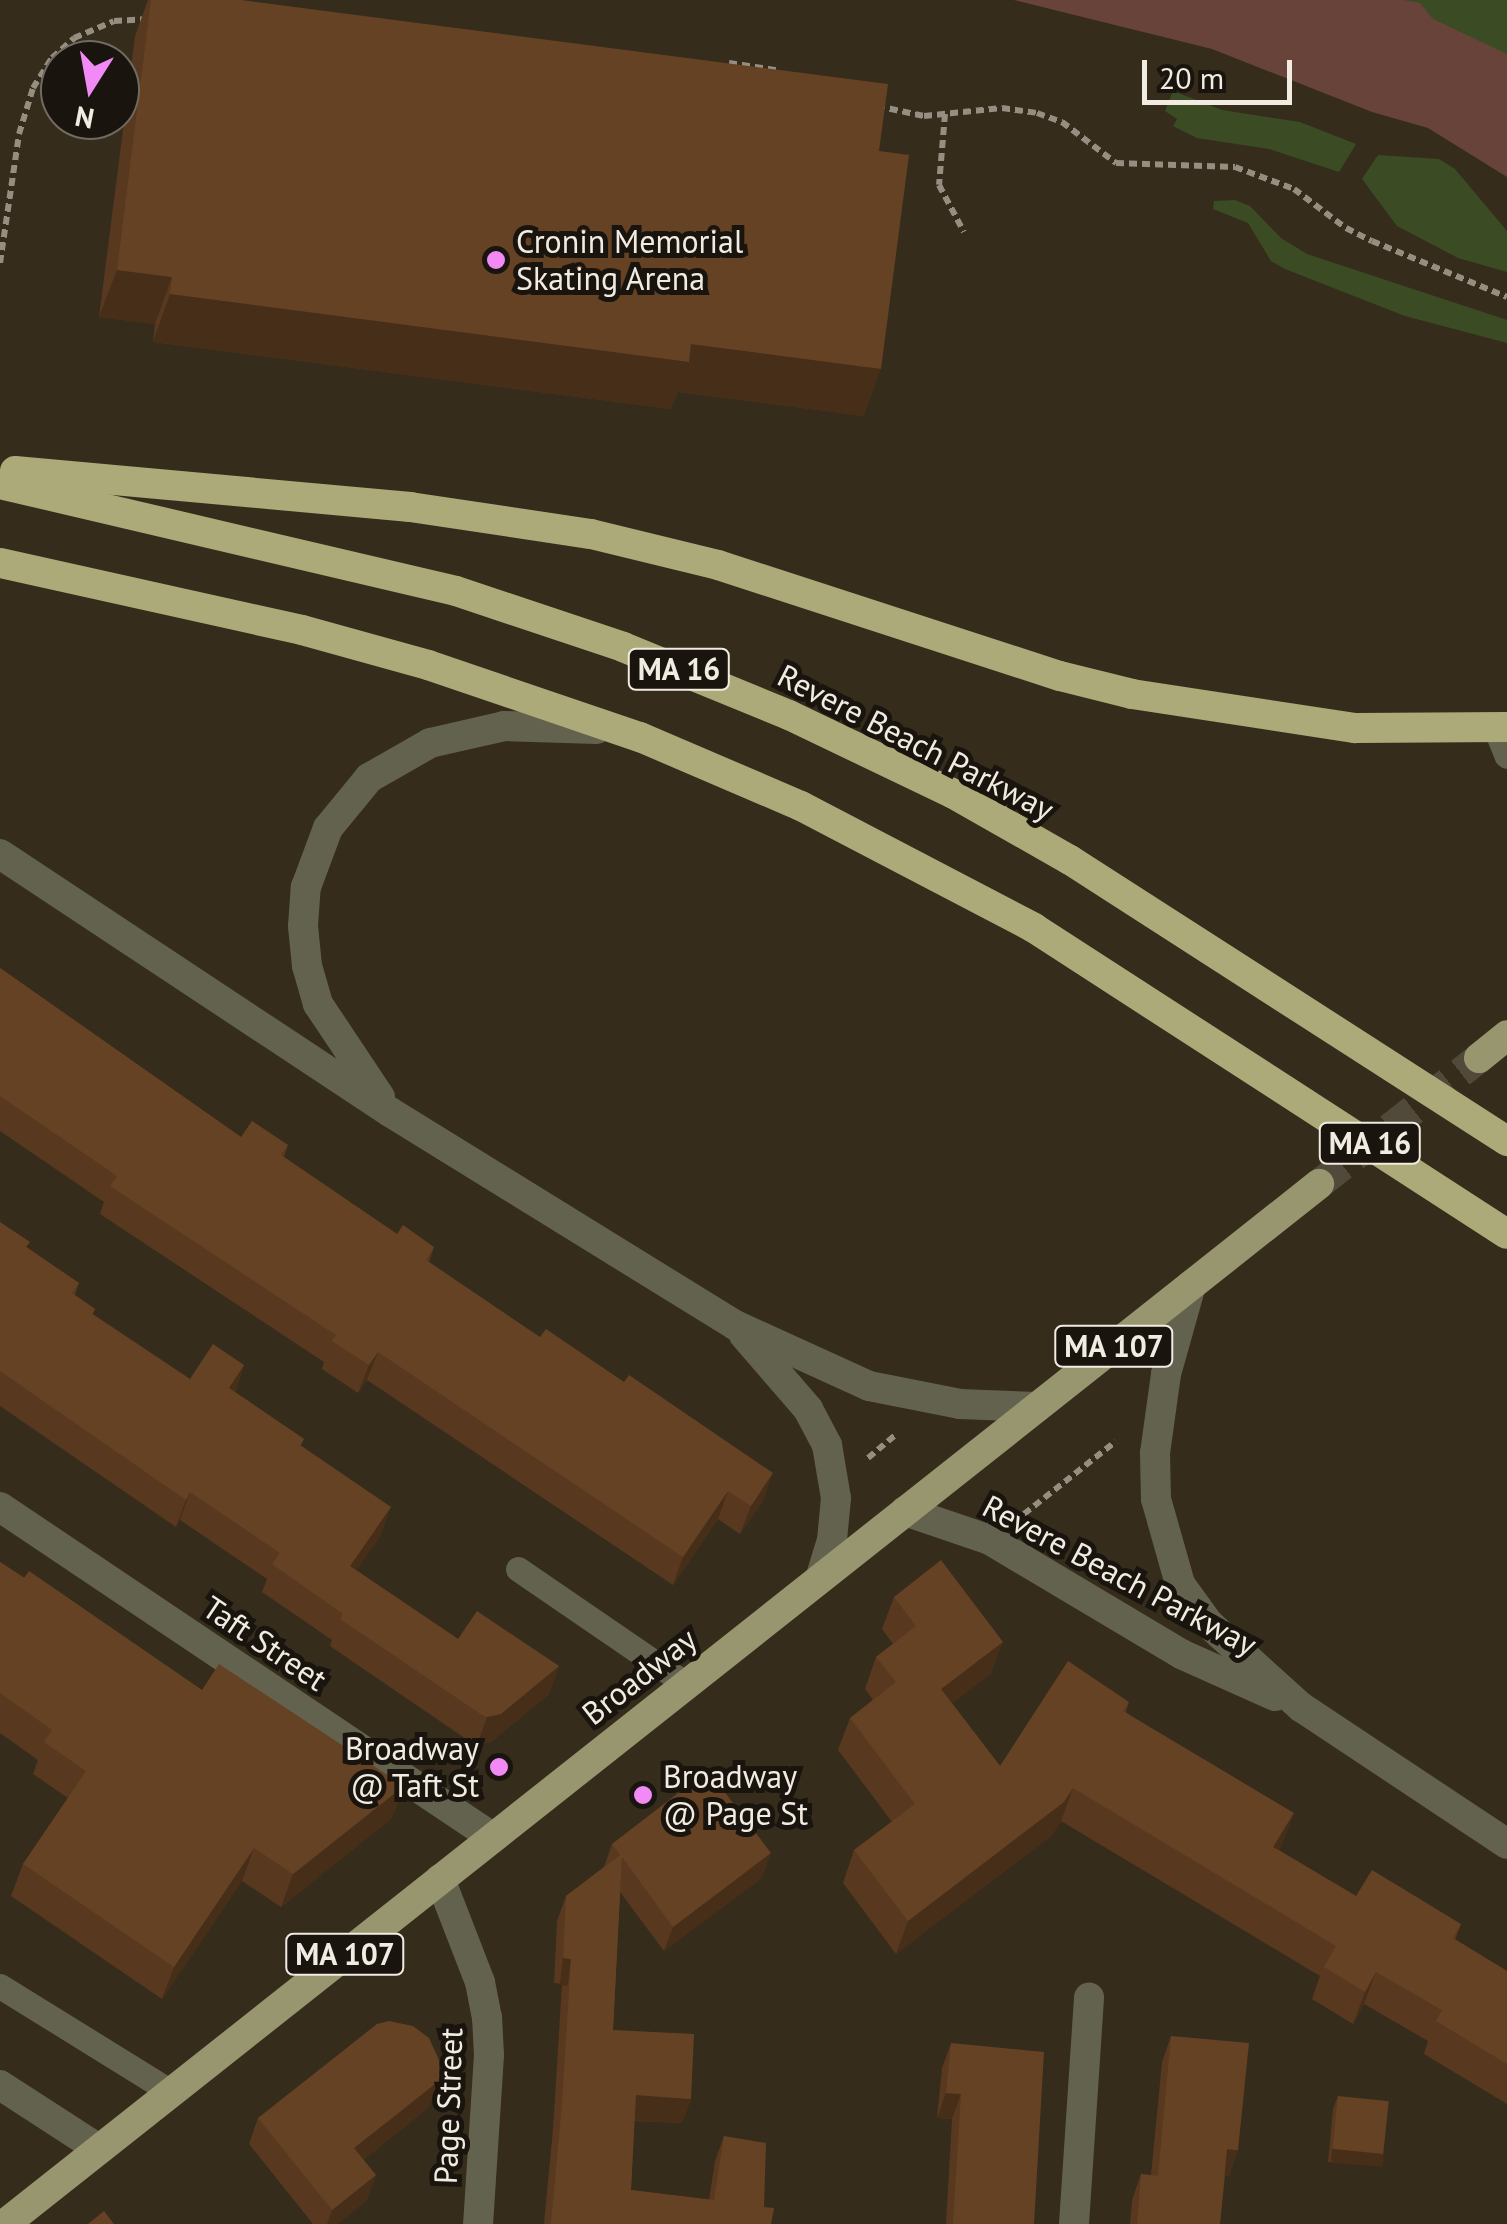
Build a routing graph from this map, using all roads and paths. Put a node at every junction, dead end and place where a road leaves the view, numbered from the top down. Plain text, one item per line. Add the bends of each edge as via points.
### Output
1 (162, 20) edge
2 (723, 63) edge
3 (790, 73) edge
4 (862, 100) edge
5 (945, 114) junction
6 (964, 232) dead end
7 (0, 263) edge
8 (1507, 297) edge
9 (0, 470) edge
10 (0, 484) edge
11 (0, 563) edge
12 (1501, 727) edge
13 (640, 737) junction
14 (1507, 756) edge
15 (0, 854) edge
16 (1507, 1035) edge
17 (1479, 1058) tunnel mouth
18 (390, 1112) junction
19 (1507, 1141) edge
20 (1319, 1184) tunnel mouth
21 (1507, 1234) edge
22 (1191, 1285) junction
23 (735, 1325) junction
24 (1037, 1407) junction
25 (910, 1424) dead end
26 (1129, 1431) dead end
27 (859, 1466) dead end
28 (0, 1507) edge
29 (905, 1510) junction
30 (1016, 1520) dead end
31 (518, 1570) dead end
32 (822, 1577) junction
33 (686, 1684) junction
34 (1301, 1707) junction
35 (492, 1837) junction
36 (1507, 1844) edge
37 (440, 1878) junction
38 (0, 1986) edge
39 (1089, 1997) dead end
40 (0, 2085) edge
41 (172, 2092) junction
42 (99, 2149) junction
43 (4, 2224) edge
44 (478, 2224) edge
45 (1074, 2224) edge

1 - 7 path via 114,21 74,38 32,88
2 - 3 path
4 - 5 path via 894,112
5 - 6 path via 939,185
5 - 8 path via 1002,108 1037,114 1062,122 1116,163 1235,167 1294,188 1372,241
9 - 12 highway via 430,509 591,534 718,565 1132,694 1356,728
10 - 19 highway, Revere Beach Parkway / MA 16 via 456,591 706,679 991,814
11 - 13 highway, MA 16 via 344,641
12 - 14 lane
13 - 18 street via 550,724 454,736 388,763 339,811 309,877 304,946 318,1004
13 - 21 highway, MA 16 via 801,806 957,884 1233,1053
15 - 18 street
16 - 17 main road
18 - 23 street
20 - 22 main road, Broadway / MA 107
22 - 24 main road, Broadway / MA 107
22 - 34 street, Revere Beach Parkway via 1157,1430 1156,1499 1164,1539 1180,1584 1209,1624
23 - 24 street via 848,1379 891,1392
23 - 32 street via 808,1409 826,1445 836,1498
24 - 29 main road, Broadway / MA 107
25 - 27 path
26 - 30 path
28 - 35 street, Taft Street
29 - 32 main road, Broadway / MA 107
29 - 34 street, Revere Beach Parkway via 990,1540 1181,1654
31 - 33 lane
32 - 33 main road, Broadway / MA 107
33 - 35 main road, Broadway / MA 107
34 - 36 street, Revere Beach Parkway
35 - 37 main road, Broadway / MA 107
37 - 41 main road, Broadway / MA 107
37 - 44 street, Page Street via 487,2018
38 - 41 lane
39 - 45 street
40 - 42 street
41 - 42 main road, Broadway / MA 107
42 - 43 main road, Broadway / MA 107

